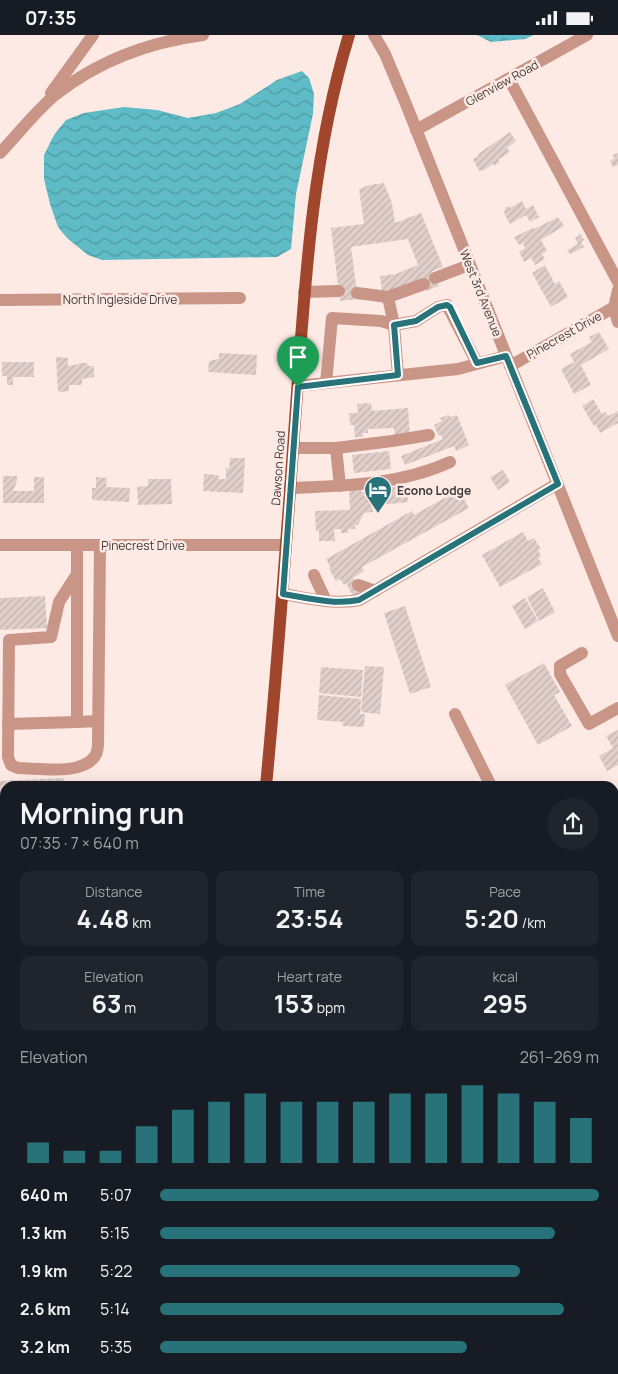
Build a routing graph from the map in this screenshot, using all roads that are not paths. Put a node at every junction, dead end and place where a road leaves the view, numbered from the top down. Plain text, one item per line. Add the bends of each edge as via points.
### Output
1 (93, 35) edge
2 (202, 35) edge
3 (349, 35) edge
4 (374, 35) edge
5 (587, 35) edge
6 (508, 79) junction
7 (36, 113) junction
8 (416, 130) junction
9 (0, 153) edge
10 (469, 265) junction
11 (618, 282) edge
12 (618, 290) edge
13 (339, 291) dead end
14 (304, 292) junction
15 (357, 293) dead end
16 (388, 297) junction
17 (240, 298) dead end
18 (0, 301) edge
19 (616, 307) edge
20 (618, 322) edge
21 (394, 325) junction
22 (508, 361) junction
23 (477, 363) junction
24 (398, 375) junction
25 (326, 383) junction
26 (298, 387) junction
27 (429, 435) dead end
28 (293, 448) junction
29 (336, 448) junction
30 (450, 462) dead end
31 (558, 484) junction
32 (340, 486) junction
33 (290, 488) junction
34 (0, 545) edge
35 (77, 545) junction
36 (100, 545) junction
37 (286, 545) junction
38 (77, 574) junction
39 (314, 575) dead end
40 (375, 591) junction
41 (283, 594) junction
42 (326, 601) junction
43 (341, 601) junction
44 (613, 608) edge
45 (618, 636) edge
46 (582, 653) dead end
47 (618, 707) edge
48 (455, 714) dead end
49 (98, 721) junction
50 (77, 722) junction
51 (8, 724) junction
52 (266, 781) edge
53 (488, 781) edge

1 - 7 street
2 - 7 street via 163,42 118,58 64,89
3 - 14 main road, Dawson Road via 321,148
4 - 8 street, West 3rd Avenue
5 - 6 street, Glenview Road
6 - 8 street, Glenview Road
6 - 11 street
7 - 9 street
8 - 10 street, West 3rd Avenue
10 - 16 street
10 - 22 street, West 3rd Avenue
12 - 19 street
13 - 14 street
14 - 26 main road, Dawson Road
15 - 16 street
16 - 21 street
17 - 18 street, North Ingleside Drive
19 - 20 street
19 - 22 street, Pinecrest Drive
21 - 23 street via 416,321 447,305
21 - 24 street
21 - 25 street via 381,321 332,318
22 - 23 street, Pinecrest Drive
22 - 31 street, West 3rd Avenue
23 - 24 street, Pinecrest Drive via 458,369
24 - 25 street, Pinecrest Drive
25 - 26 street, Pinecrest Drive
26 - 28 main road, Dawson Road
27 - 29 street
28 - 29 street
28 - 33 main road, Dawson Road
29 - 32 street
30 - 32 street via 397,479
31 - 40 street
31 - 44 street, West 3rd Avenue
32 - 33 street
33 - 37 main road, Dawson Road
34 - 35 street, Pinecrest Drive
35 - 36 street, Pinecrest Drive
35 - 38 street
36 - 37 street, Pinecrest Drive
36 - 49 street
37 - 41 main road, Dawson Road
38 - 50 street
38 - 51 street via 59,602 51,637 9,640
39 - 42 street
40 - 43 street via 359,600
40 - 43 street via 354,587
41 - 42 street
41 - 52 main road, Dawson Road
42 - 43 street
44 - 45 street, West 3rd Avenue
46 - 47 street via 560,666 560,674 589,724
48 - 53 street
49 - 50 street
49 - 51 street via 96,755 86,765 72,769 18,768 11,765
50 - 51 street

